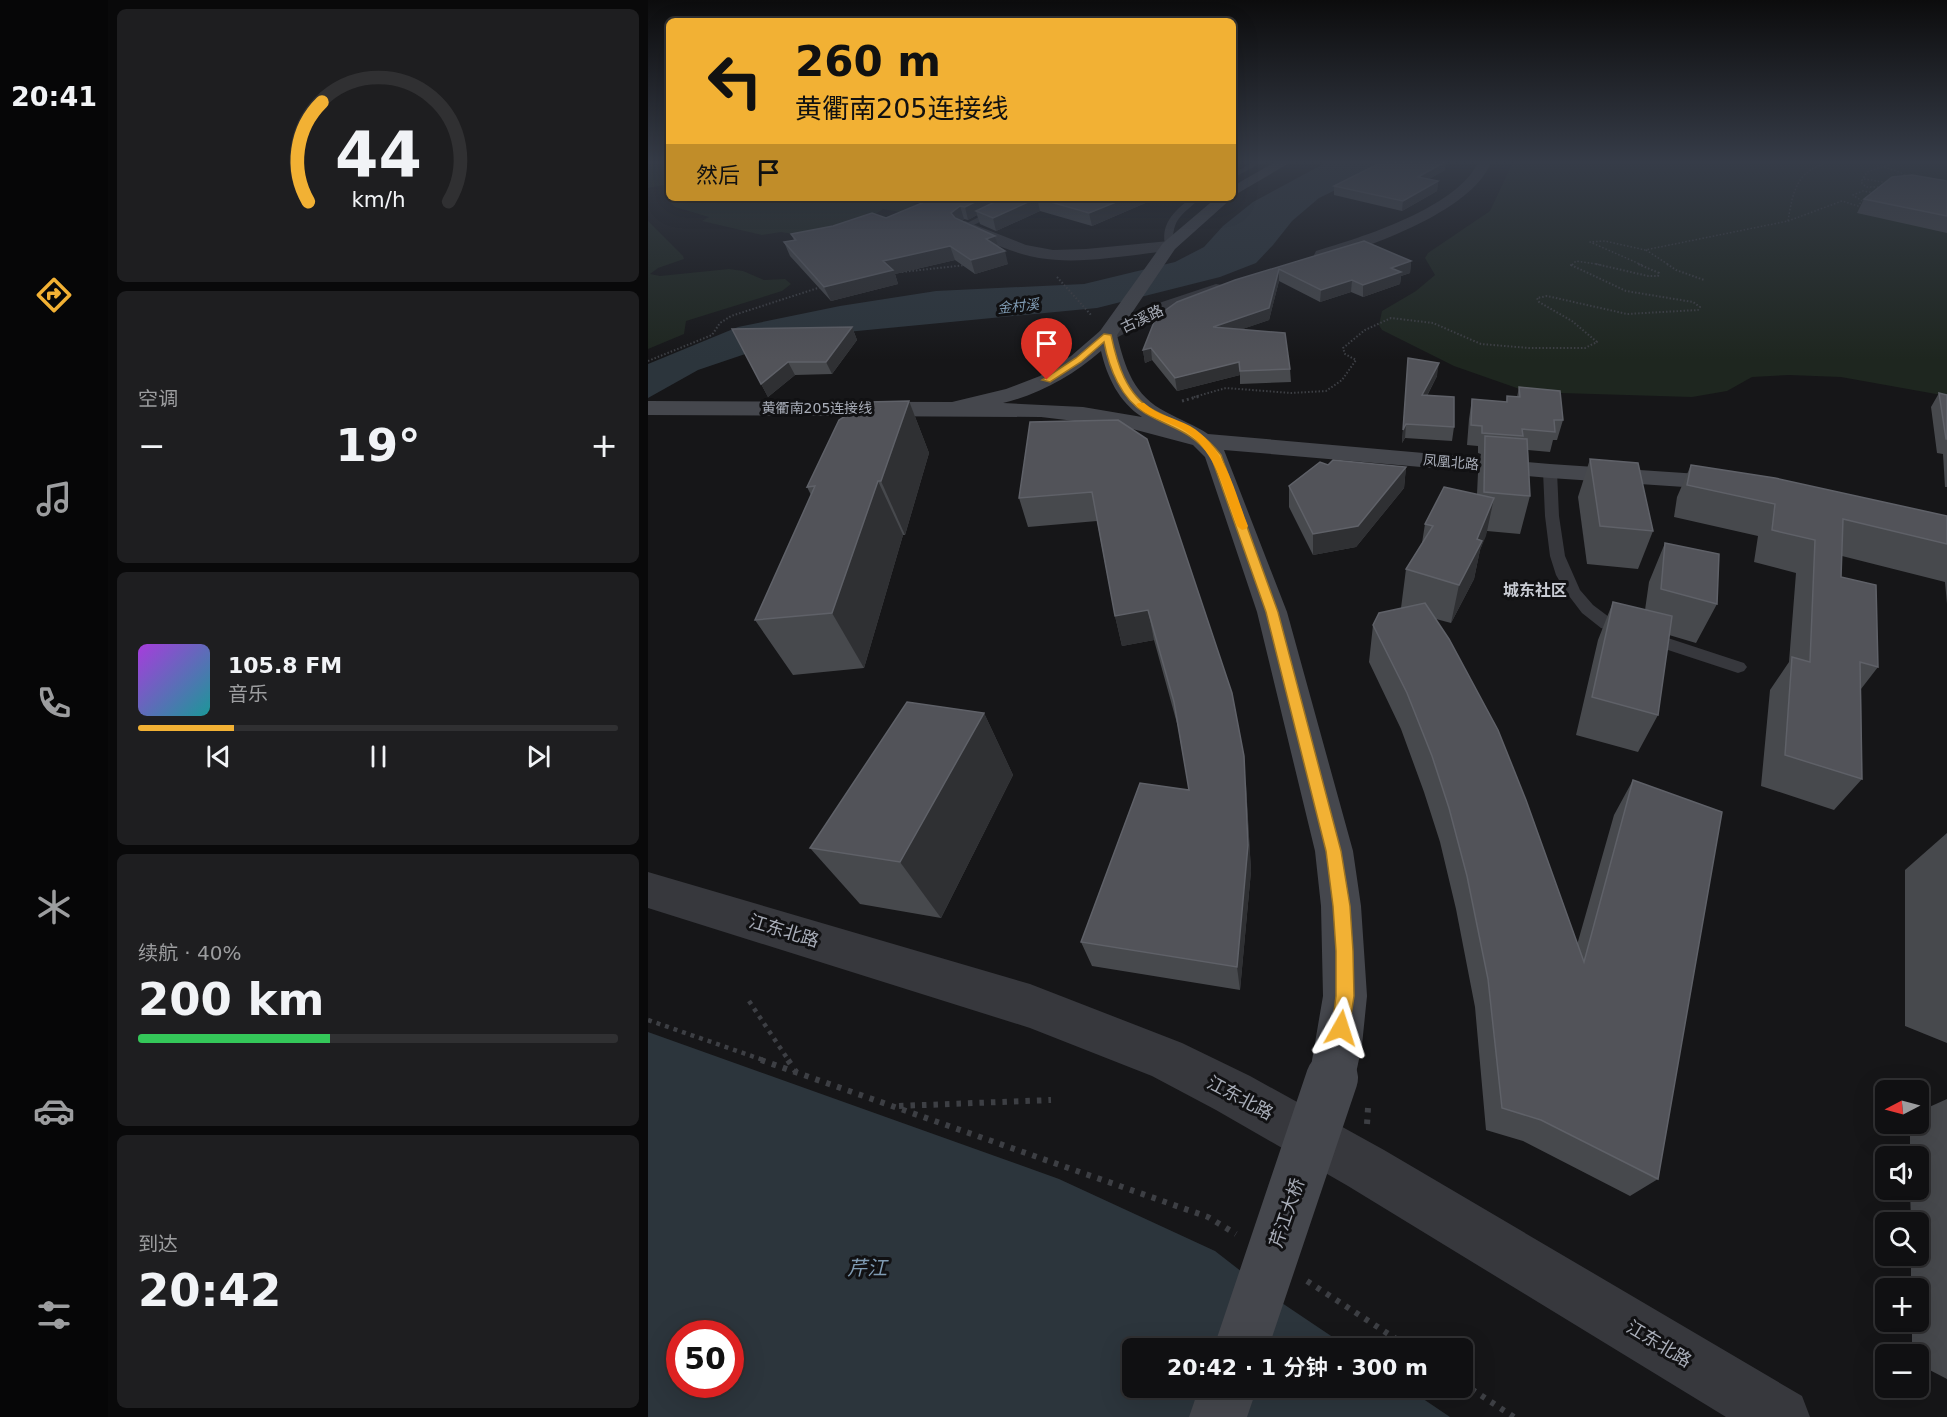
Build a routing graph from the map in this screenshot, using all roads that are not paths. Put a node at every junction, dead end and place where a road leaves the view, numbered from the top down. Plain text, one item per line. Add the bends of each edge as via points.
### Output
1 (970, 228) edge
2 (1168, 228) edge
3 (1190, 228) edge
4 (1397, 228) edge
5 (1169, 246) junction
6 (1309, 260) edge
7 (1234, 282) edge
8 (1107, 335) junction
9 (648, 408) edge
10 (952, 409) junction
11 (1204, 441) junction
12 (1550, 471) junction
13 (1752, 485) edge
14 (1738, 667) dead end
15 (648, 890) edge
16 (1332, 1078) joint
17 (1244, 1338) edge
18 (1225, 1398) edge
19 (1218, 1417) edge
20 (1781, 1417) edge

1 - 5 street via 1042,254
2 - 5 lane
3 - 5 main road, 黄衢南205连接线
4 - 6 street
5 - 8 main road, 黄衢南205连接线
7 - 8 street, 古溪路 via 1154,311
8 - 10 main road, 黄衢南205连接线 via 1047,380 1004,397
8 - 11 main road, 古溪路 via 1113,366 1131,396 1147,411 1187,428
9 - 10 main road, 黄衢南205连接线
10 - 11 main road, 凤凰北路 via 1083,414 1126,420
11 - 12 main road, 凤凰北路
11 - 16 main road, 古溪路 via 1216,455 1272,612 1334,851 1345,996
12 - 13 main road, 凤凰北路
12 - 14 lane via 1555,552 1562,572 1590,613 1607,624
15 - 20 street, 江东北路 via 1030,1006 1166,1059 1366,1168
16 - 17 main road, 芹江大桥, bridge
18 - 19 main road

